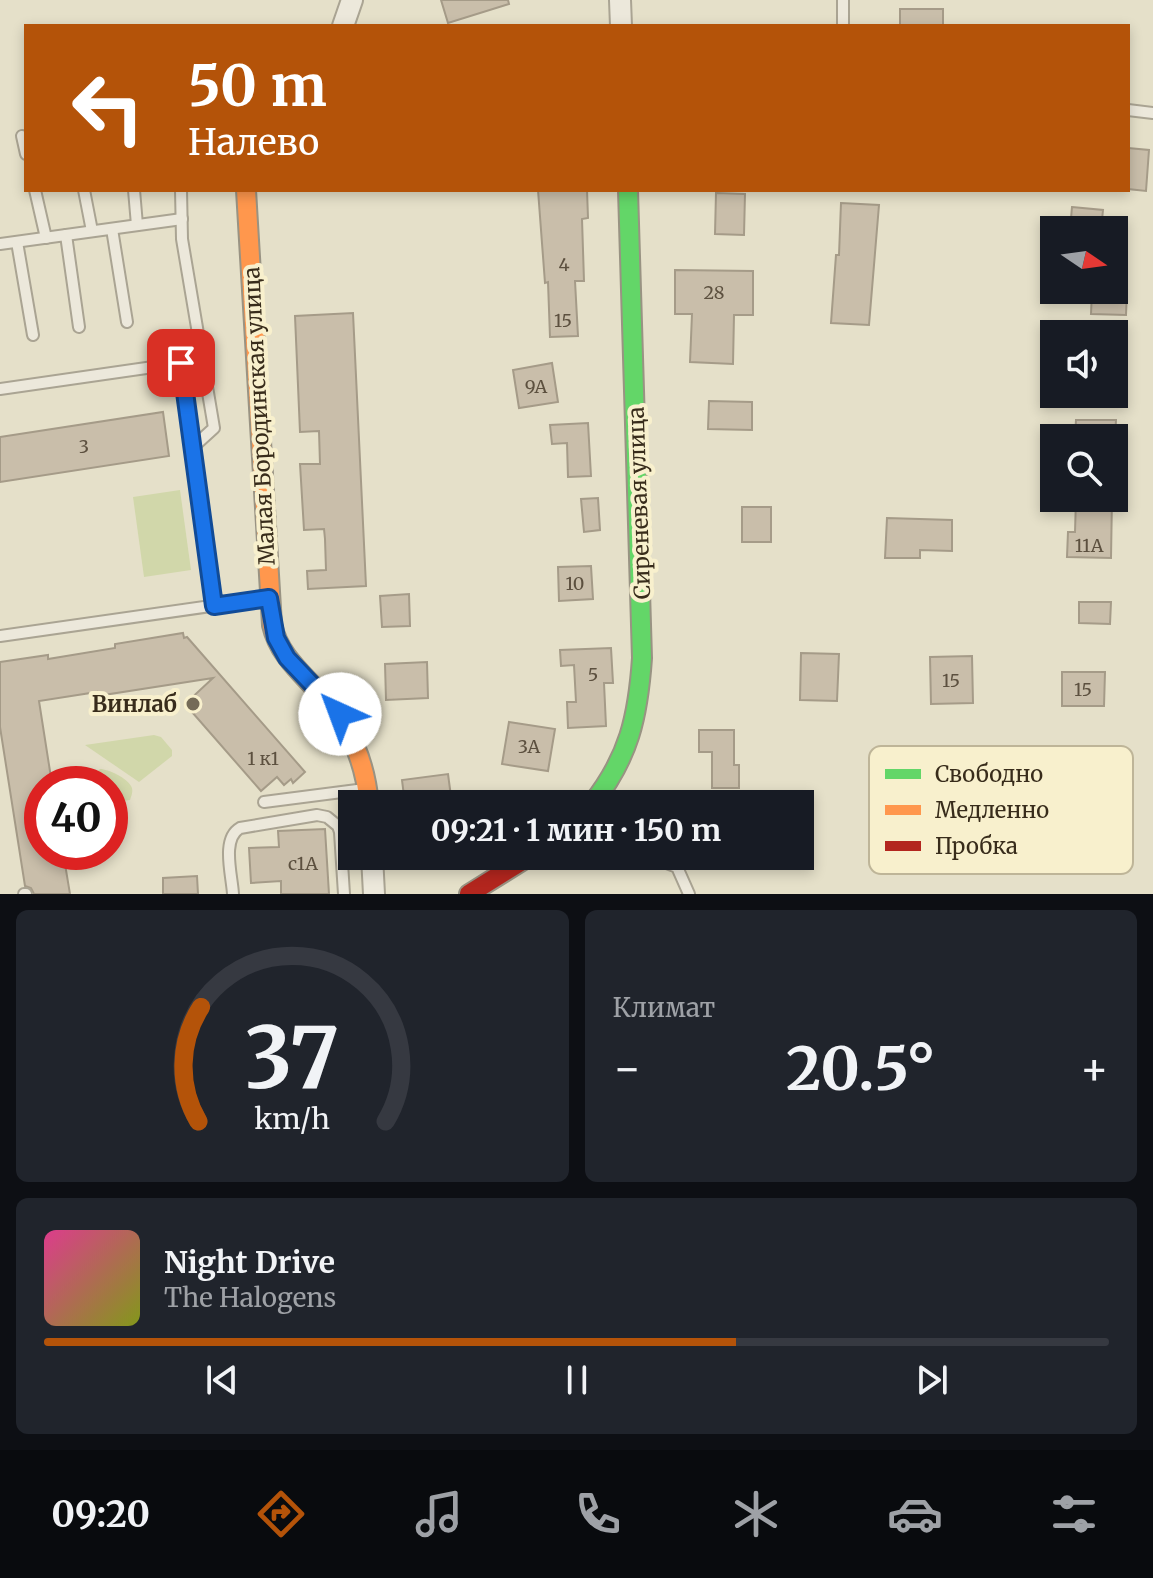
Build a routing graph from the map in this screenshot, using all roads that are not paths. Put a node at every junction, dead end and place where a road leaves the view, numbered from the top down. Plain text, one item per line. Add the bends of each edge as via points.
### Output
1 (352, 0) edge
2 (620, 0) edge
3 (843, 0) edge
4 (344, 24) edge
5 (621, 24) edge
6 (843, 24) edge
7 (1130, 110) edge
8 (1153, 113) edge
9 (22, 136) dead end
10 (24, 145) edge
11 (35, 192) edge
12 (84, 192) edge
13 (134, 192) edge
14 (181, 192) edge
15 (246, 192) edge
16 (628, 192) edge
17 (182, 219) junction
18 (137, 225) junction
19 (112, 229) junction
20 (92, 231) junction
21 (66, 235) junction
22 (46, 238) junction
23 (17, 242) junction
24 (0, 244) edge
25 (127, 322) dead end
26 (79, 327) dead end
27 (33, 335) dead end
28 (0, 389) edge
29 (192, 448) junction
30 (269, 598) junction
31 (214, 606) junction
32 (0, 636) edge
33 (368, 790) edge
34 (603, 790) edge
35 (338, 798) edge
36 (264, 802) dead end
37 (373, 870) edge
38 (507, 870) edge
39 (678, 870) edge
40 (233, 894) edge
41 (344, 894) edge
42 (374, 894) edge
43 (469, 894) edge
44 (689, 894) edge

1 - 4 street
2 - 5 street
3 - 6 lane
7 - 8 lane
9 - 10 lane
11 - 22 lane
12 - 20 lane
13 - 18 lane
14 - 17 lane
15 - 30 street, Малая Бородинская улица
16 - 34 street, Сиреневая улица via 641,677 628,749
17 - 18 lane
17 - 29 lane via 214,428
18 - 19 lane
19 - 20 lane
19 - 25 lane
20 - 21 lane
21 - 22 lane
21 - 26 lane
22 - 23 lane
23 - 24 lane
23 - 27 lane
28 - 29 lane via 181,363
29 - 31 lane
30 - 31 lane
30 - 33 street, Малая Бородинская улица via 276,638 287,658 340,714 356,739
31 - 32 lane
35 - 36 lane
37 - 42 street
38 - 43 street
39 - 44 lane
40 - 41 lane via 233,832 317,815 338,826

